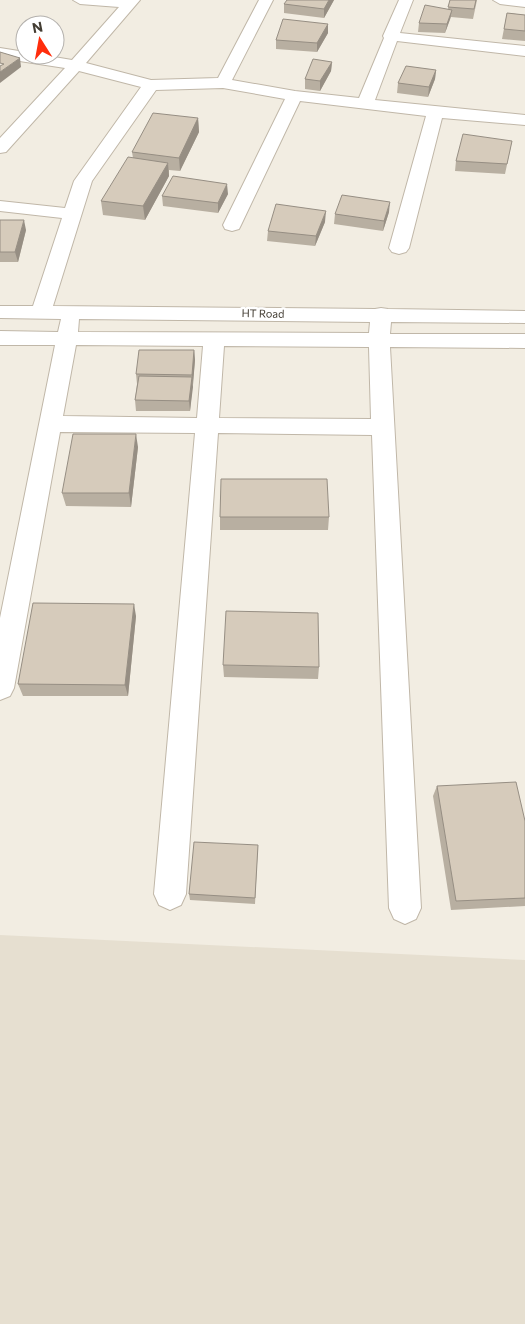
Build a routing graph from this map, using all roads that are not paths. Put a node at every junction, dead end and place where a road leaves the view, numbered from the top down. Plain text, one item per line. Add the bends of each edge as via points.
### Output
1 (80, 0) edge
2 (266, 0) edge
3 (406, 0) edge
4 (500, 0) edge
5 (131, 2) edge
6 (525, 2) edge
7 (390, 36) junction
8 (525, 51) edge
9 (0, 53) edge
10 (76, 65) junction
11 (223, 83) junction
12 (151, 84) junction
13 (296, 96) junction
14 (365, 104) junction
15 (434, 112) junction
16 (523, 116) edge
17 (0, 148) edge
18 (0, 206) edge
19 (73, 214) junction
20 (232, 225) dead end
21 (399, 248) dead end
22 (0, 312) edge
23 (41, 312) junction
24 (72, 312) junction
25 (525, 317) edge
26 (380, 327) junction
27 (0, 338) edge
28 (66, 338) junction
29 (214, 340) junction
30 (525, 341) edge
31 (50, 424) junction
32 (207, 425) junction
33 (384, 427) junction
34 (0, 688) edge
35 (170, 894) dead end
36 (405, 908) dead end

1 - 5 street
2 - 11 street
3 - 7 street
4 - 6 street
5 - 10 street
7 - 8 street
7 - 14 street
9 - 10 street
10 - 12 street
10 - 17 street
11 - 12 street
11 - 13 street
12 - 19 street via 84,181
13 - 14 street
13 - 20 street
14 - 15 street
15 - 16 street
15 - 21 street
18 - 19 street
19 - 23 street
22 - 23 street, HT Road
23 - 24 street, HT Road
24 - 26 street, HT Road
24 - 28 street
25 - 26 street, HT Road
26 - 29 street, HT Road
26 - 30 street, HT Road
26 - 33 street
27 - 28 street, HT Road
28 - 29 street, HT Road
28 - 31 street
29 - 32 street
31 - 32 street
31 - 34 street
32 - 33 street
32 - 35 street
33 - 36 street

